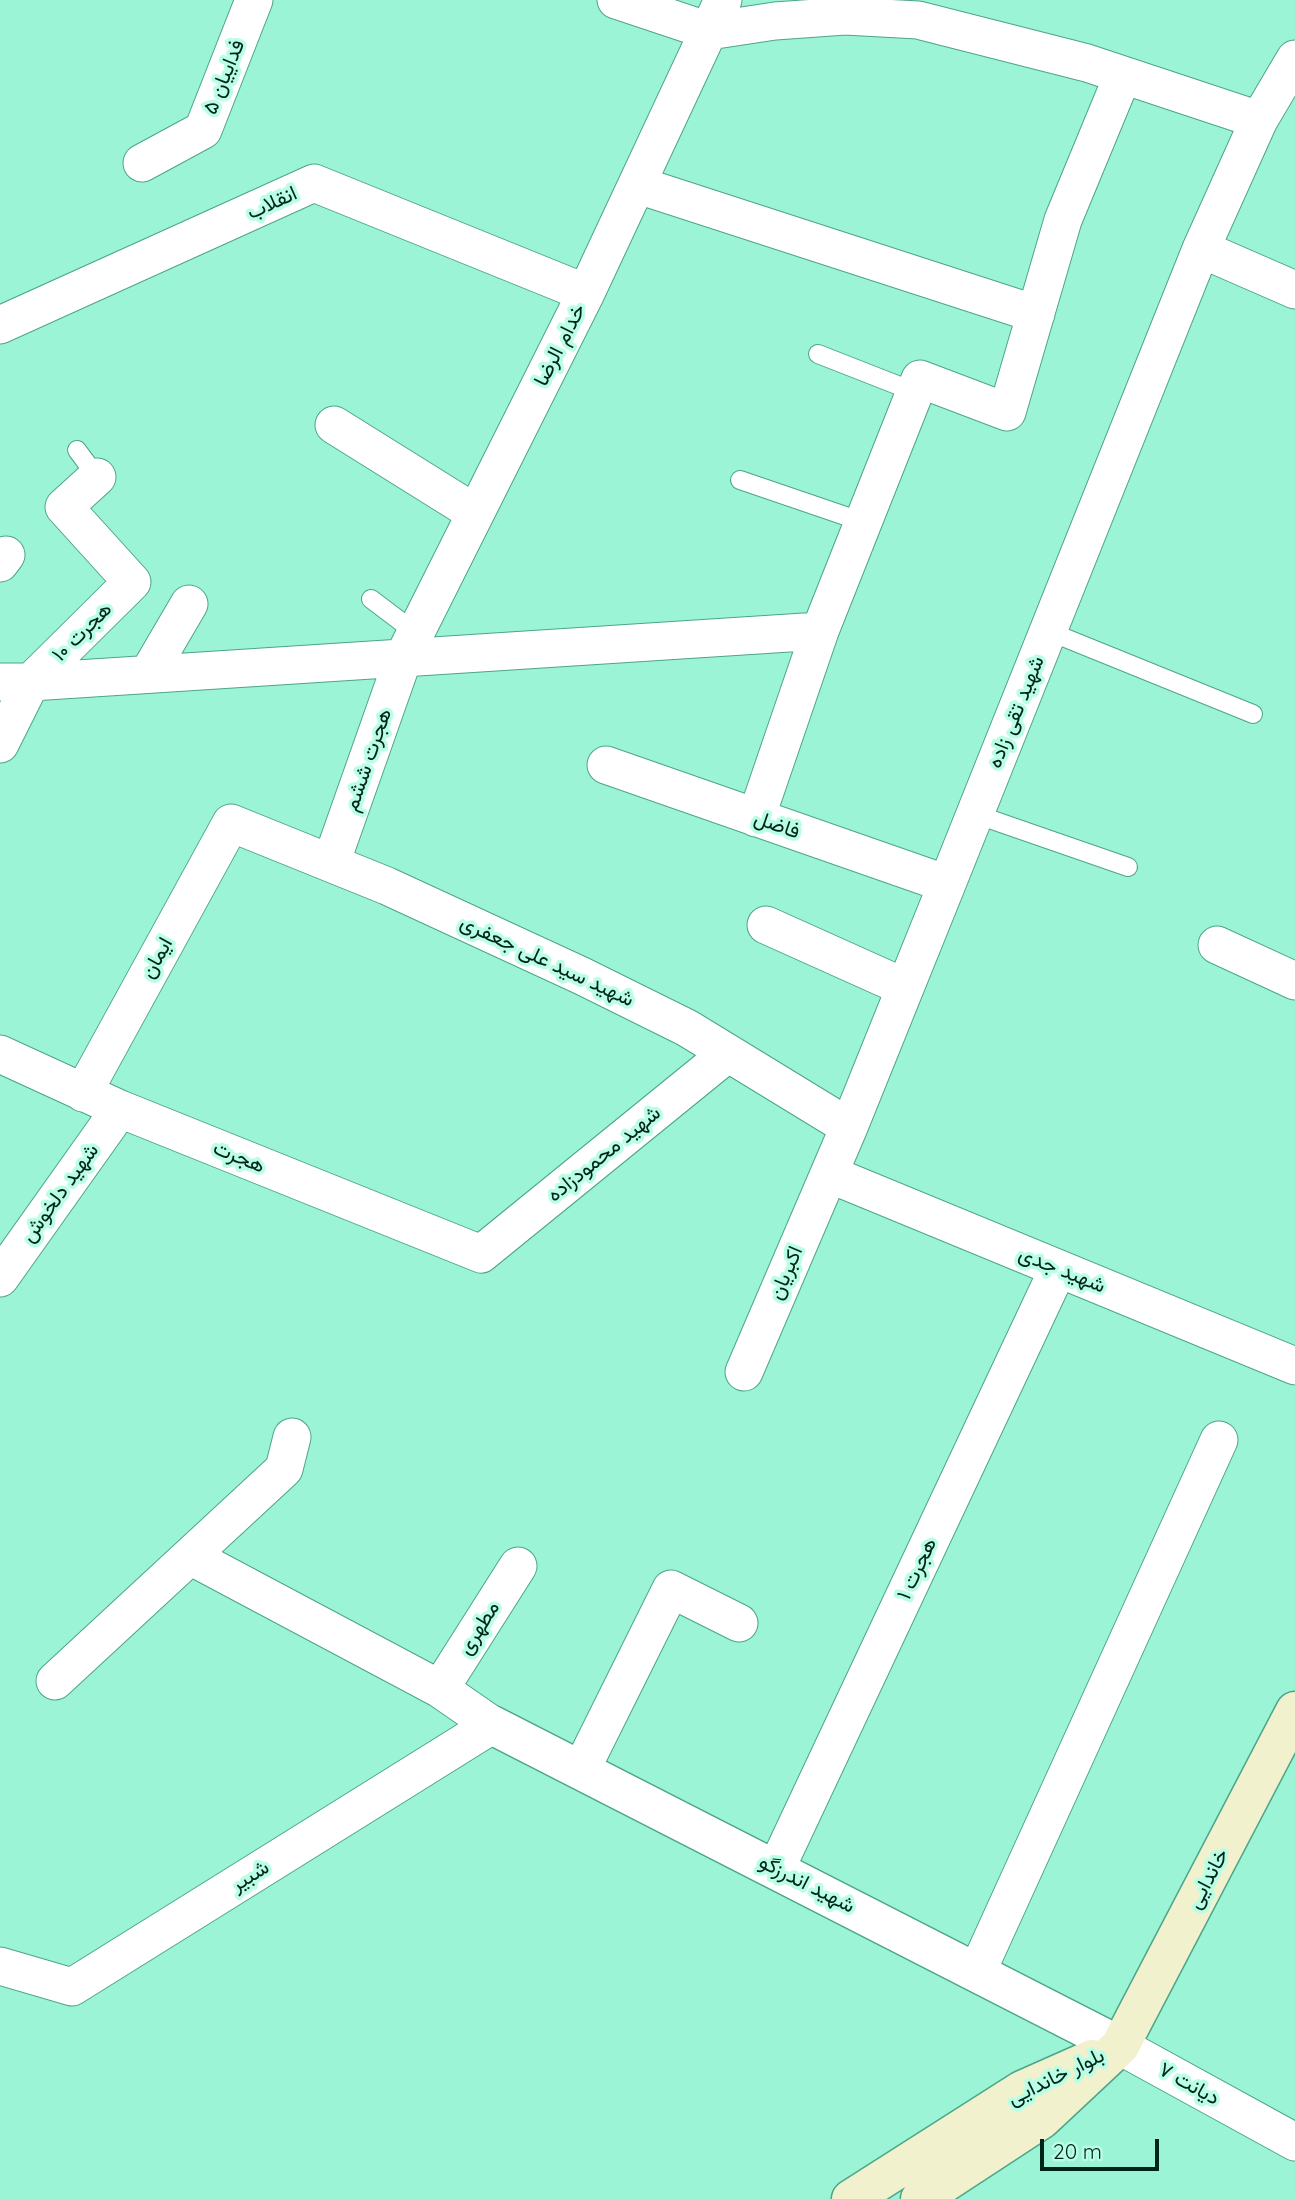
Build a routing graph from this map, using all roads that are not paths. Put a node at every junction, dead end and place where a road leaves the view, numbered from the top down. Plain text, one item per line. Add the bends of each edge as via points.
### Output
1 (254, 0) edge
2 (616, 0) edge
3 (716, 15) edge
4 (1295, 59) edge
5 (1123, 75) junction
6 (1259, 120) junction
7 (142, 163) dead end
8 (638, 185) junction
9 (1201, 249) junction
10 (1295, 290) edge
11 (586, 293) junction
12 (1036, 314) junction
13 (0, 325) edge
14 (818, 354) dead end
15 (915, 392) junction
16 (334, 425) dead end
17 (87, 463) dead end
18 (740, 480) dead end
19 (475, 513) junction
20 (863, 522) junction
21 (371, 599) dead end
22 (189, 604) dead end
23 (820, 631) junction
24 (1048, 631) junction
25 (410, 644) junction
26 (148, 674) junction
27 (16, 682) edge
28 (1253, 714) dead end
29 (0, 744) edge
30 (606, 765) dead end
31 (975, 814) junction
32 (756, 818) junction
33 (231, 823) joint
34 (331, 863) junction
35 (1128, 867) dead end
36 (947, 884) junction
37 (766, 925) dead end
38 (1217, 945) dead end
39 (1295, 981) edge
40 (904, 987) junction
41 (0, 1054) edge
42 (727, 1054) junction
43 (83, 1093) junction
44 (120, 1109) junction
45 (849, 1127) junction
46 (829, 1174) junction
47 (481, 1254) joint
48 (1058, 1269) junction
49 (0, 1278) edge
50 (1295, 1366) edge
51 (744, 1372) dead end
52 (292, 1437) dead end
53 (1219, 1440) dead end
54 (190, 1556) junction
55 (518, 1566) dead end
56 (739, 1623) dead end
57 (55, 1681) dead end
58 (440, 1689) junction
59 (1295, 1711) edge
60 (492, 1725) junction
61 (581, 1770) junction
62 (776, 1869) junction
63 (0, 1966) edge
64 (977, 1972) junction
65 (1120, 2046) junction
66 (1295, 2143) edge
67 (851, 2199) edge
68 (920, 2199) edge

1 - 7 street, فداییان ۵ via 203,130
2 - 3 street
3 - 5 street via 775,21 845,16 918,20
3 - 8 street, خدام الرضا
4 - 6 street, شهید تقی زاده
5 - 6 street
5 - 12 street via 1063,220
6 - 9 street, شهید تقی زاده
8 - 11 street, خدام الرضا
8 - 12 street
9 - 10 street
9 - 24 street, شهید تقی زاده
11 - 13 street, انقلاب via 314,183
11 - 19 street, خدام الرضا
12 - 15 street via 1007,412 920,379
14 - 15 lane
15 - 20 street
16 - 19 street
17 - 27 street, هجرت ۱۰ via 64,507 132,582
18 - 20 lane
19 - 25 street, خدام الرضا
20 - 23 street
21 - 25 lane
22 - 26 street
23 - 25 street
23 - 32 street
24 - 28 lane
24 - 31 street, شهید تقی زاده
25 - 26 street
25 - 34 street, هجرت ششم
26 - 27 street
27 - 29 street, هجرت ۱۰
30 - 32 street, فاضل
31 - 35 lane
31 - 36 street, شهید تقی زاده
32 - 36 street, فاضل
33 - 34 street, شهید سید علی جعفری
33 - 43 street, ایمان
34 - 42 street, شهید سید علی جعفری via 582,976 687,1028
36 - 40 street, شهید تقی زاده
37 - 40 street
38 - 39 street
40 - 45 street, شهید تقی زاده
41 - 43 street, هجرت
42 - 45 street, شهید سید علی جعفری
42 - 47 street, شهید محمودزاده
43 - 44 street, هجرت
44 - 47 street, هجرت
44 - 49 street, شهید دلخوش
45 - 46 street, شهید تقی زاده
46 - 48 street, شهید جدی
46 - 51 street, اکبریان
48 - 50 street, شهید جدی
48 - 62 street, هجرت ۱
52 - 54 street via 284,1469
53 - 64 street
54 - 57 street
54 - 58 street
55 - 58 street, مطهری
56 - 61 street via 671,1589
58 - 60 street
59 - 65 main road, خاندایی
60 - 61 street, شهید اندرزگو
60 - 63 street, شبیر via 72,1987
61 - 62 street, شهید اندرزگو
62 - 64 street, شهید اندرزگو
64 - 65 street, شهید اندرزگو
65 - 66 street, دیانت ۷
65 - 67 main road, بلوار خاندایی via 1022,2090
65 - 68 main road, بلوار خاندایی via 1042,2119

